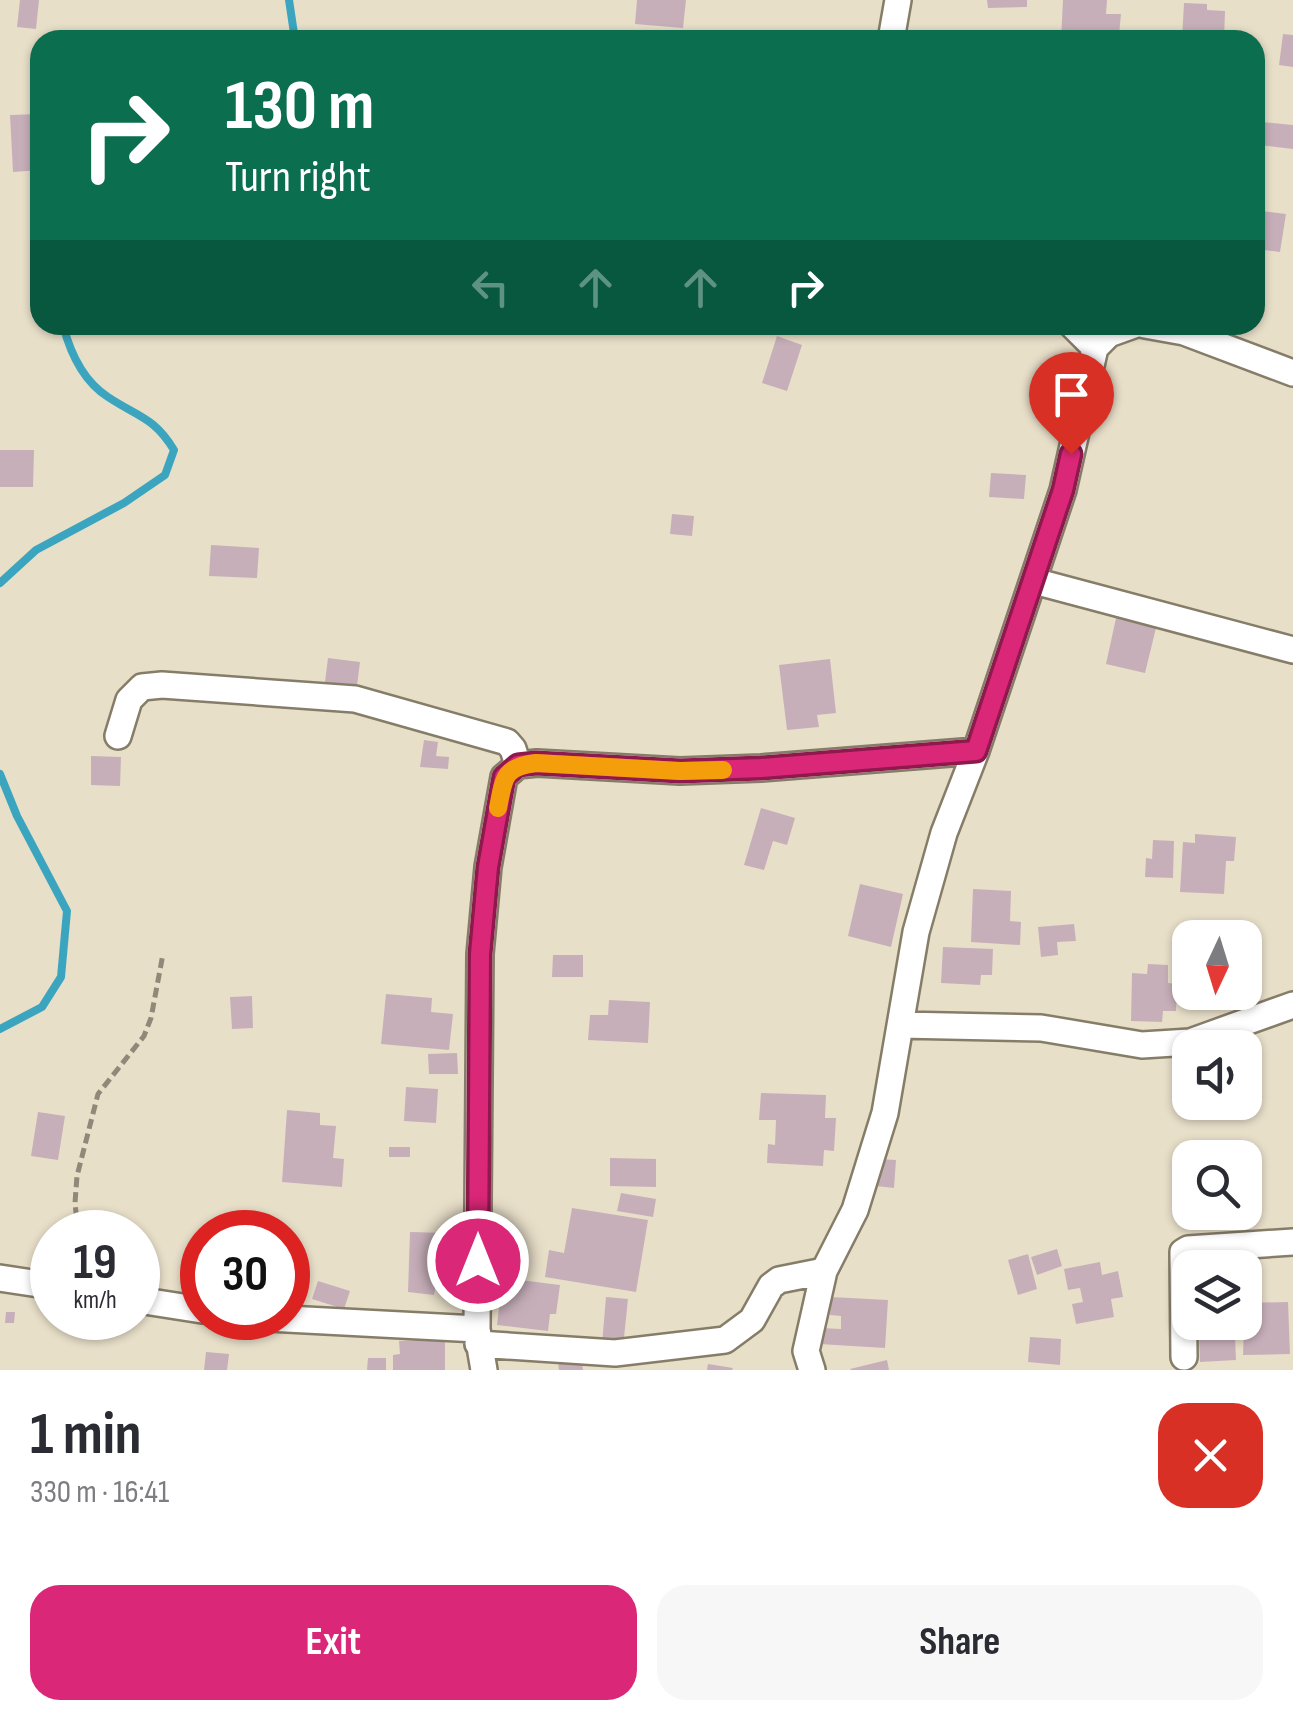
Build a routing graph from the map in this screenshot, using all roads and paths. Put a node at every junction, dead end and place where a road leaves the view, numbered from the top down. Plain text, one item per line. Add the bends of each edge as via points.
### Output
1 (898, 0) edge
2 (893, 30) edge
3 (1082, 335) edge
4 (1109, 335) edge
5 (1192, 335) edge
6 (1095, 348) junction
7 (1293, 374) edge
8 (1034, 581) junction
9 (1293, 650) edge
10 (118, 736) dead end
11 (976, 751) junction
12 (518, 765) junction
13 (163, 954) dead end
14 (1293, 1005) edge
15 (901, 1025) junction
16 (75, 1210) edge
17 (1293, 1242) edge
18 (824, 1271) junction
19 (0, 1278) edge
20 (30, 1283) edge
21 (310, 1322) edge
22 (478, 1336) junction
23 (1184, 1358) dead end
24 (484, 1370) edge
25 (812, 1370) edge

1 - 2 street
3 - 6 street
4 - 6 street
5 - 7 street
6 - 8 street via 1063,490
8 - 9 street
8 - 11 street
10 - 12 street via 128,700 142,688 321,694 506,742
11 - 12 street via 696,770
11 - 15 street via 920,916
12 - 22 street via 504,777 480,954
13 - 16 path via 144,1036 98,1094 76,1176
14 - 15 street via 1190,1042 1142,1046 1041,1028
15 - 18 street via 885,1113 855,1210
17 - 23 street via 1183,1252
18 - 22 street via 770,1286 752,1320 725,1340 614,1354
18 - 25 street via 806,1352
19 - 20 street
21 - 22 street
22 - 24 street

